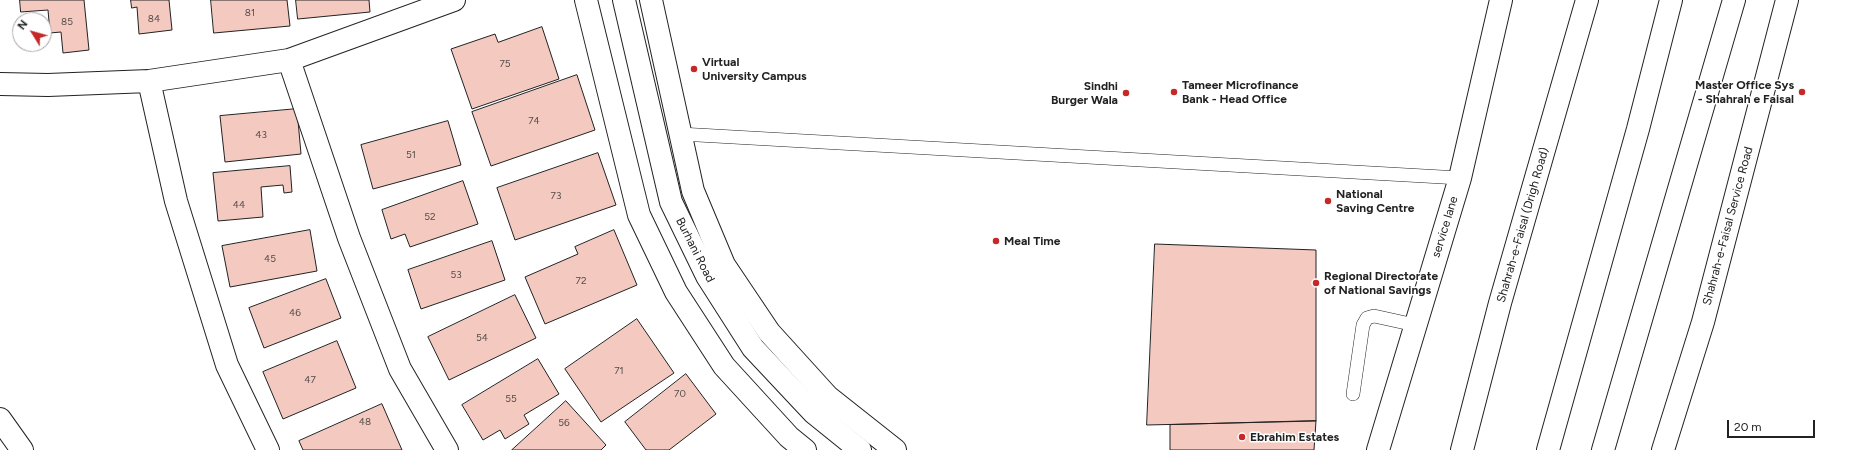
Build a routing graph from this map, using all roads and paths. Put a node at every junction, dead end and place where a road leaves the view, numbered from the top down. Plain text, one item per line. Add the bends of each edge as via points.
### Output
1 (454, 0) edge
2 (586, 0) edge
3 (624, 0) edge
4 (651, 0) edge
5 (1501, 0) edge
6 (1587, 0) edge
7 (1671, 0) edge
8 (1734, 0) edge
9 (1787, 0) edge
10 (289, 60) junction
11 (149, 80) junction
12 (0, 84) edge
13 (680, 134) junction
14 (1460, 178) junction
15 (1415, 325) junction
16 (1353, 394) dead end
17 (0, 419) edge
18 (1462, 448) edge
19 (22, 450) edge
20 (268, 450) edge
21 (446, 450) edge
22 (805, 450) edge
23 (860, 450) edge
24 (895, 450) edge
25 (1378, 450) edge
26 (1548, 450) edge
27 (1603, 450) edge
28 (1663, 450) edge

1 - 10 main road
2 - 22 main road via 639,214 676,292 724,366 789,437
3 - 23 main road, Burhani Road via 671,202 707,276 753,348 814,413
4 - 13 main road
5 - 14 main road, service lane
6 - 18 main road, Shahrah-e-Faisal (Drigh Road) via 1500,303
7 - 26 main road
8 - 27 main road
9 - 28 main road, Shahrah-e-Faisal Service Road via 1703,322
10 - 11 main road
10 - 21 main road via 349,238 400,368
11 - 12 main road via 48,85
11 - 20 main road via 176,200 227,365
13 - 14 lane
13 - 24 main road via 693,191 724,265 769,332 828,398
14 - 15 main road, service lane
15 - 16 lane via 1374,316 1367,318 1363,325
15 - 25 main road, service lane
17 - 19 main road

